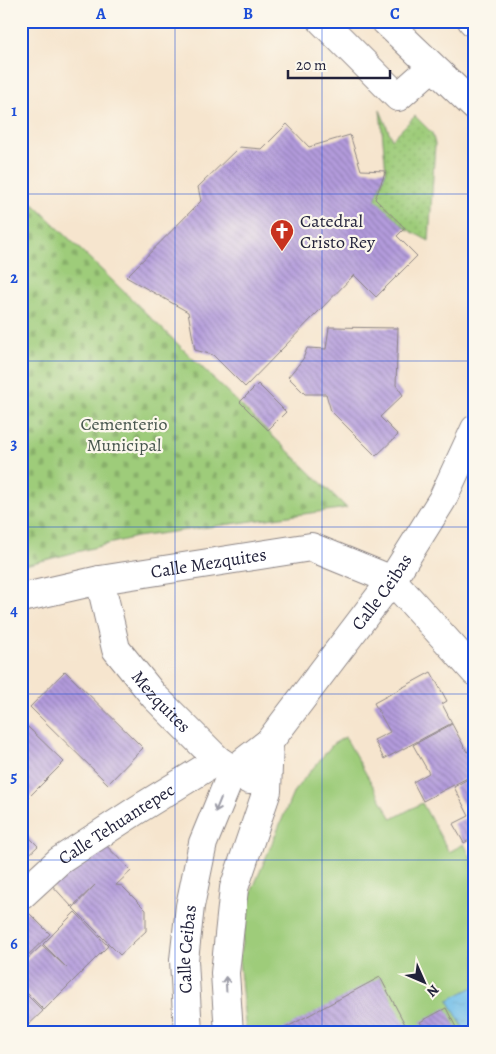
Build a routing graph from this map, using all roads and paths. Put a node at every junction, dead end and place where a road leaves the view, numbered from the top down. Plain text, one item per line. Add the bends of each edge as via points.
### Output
1 (322, 21) edge
2 (385, 21) edge
3 (472, 21) edge
4 (475, 24) edge
5 (432, 66) junction
6 (475, 107) edge
7 (475, 429) edge
8 (100, 580) junction
9 (392, 580) junction
10 (21, 598) edge
11 (475, 672) edge
12 (269, 742) junction
13 (225, 765) junction
14 (267, 791) junction
15 (21, 896) edge
16 (188, 1033) edge
17 (229, 1033) edge

1 - 5 street via 398,97
2 - 5 street
3 - 4 street
5 - 6 street
7 - 9 street, Calle Ceibas via 442,500
8 - 9 street, Calle Mezquites via 311,547
8 - 10 street, Calle Mezquites
8 - 13 street, Mezquites via 116,649 154,696
9 - 11 street
9 - 12 street, Calle Ceibas
12 - 13 street, Calle Ceibas
12 - 14 street
13 - 14 street, Mezquites
13 - 15 street, Calle Tehuantepec via 137,810 59,861
13 -> 16 street, Calle Ceibas via 203,843 190,906 184,960
17 -> 14 street via 225,972 234,888

